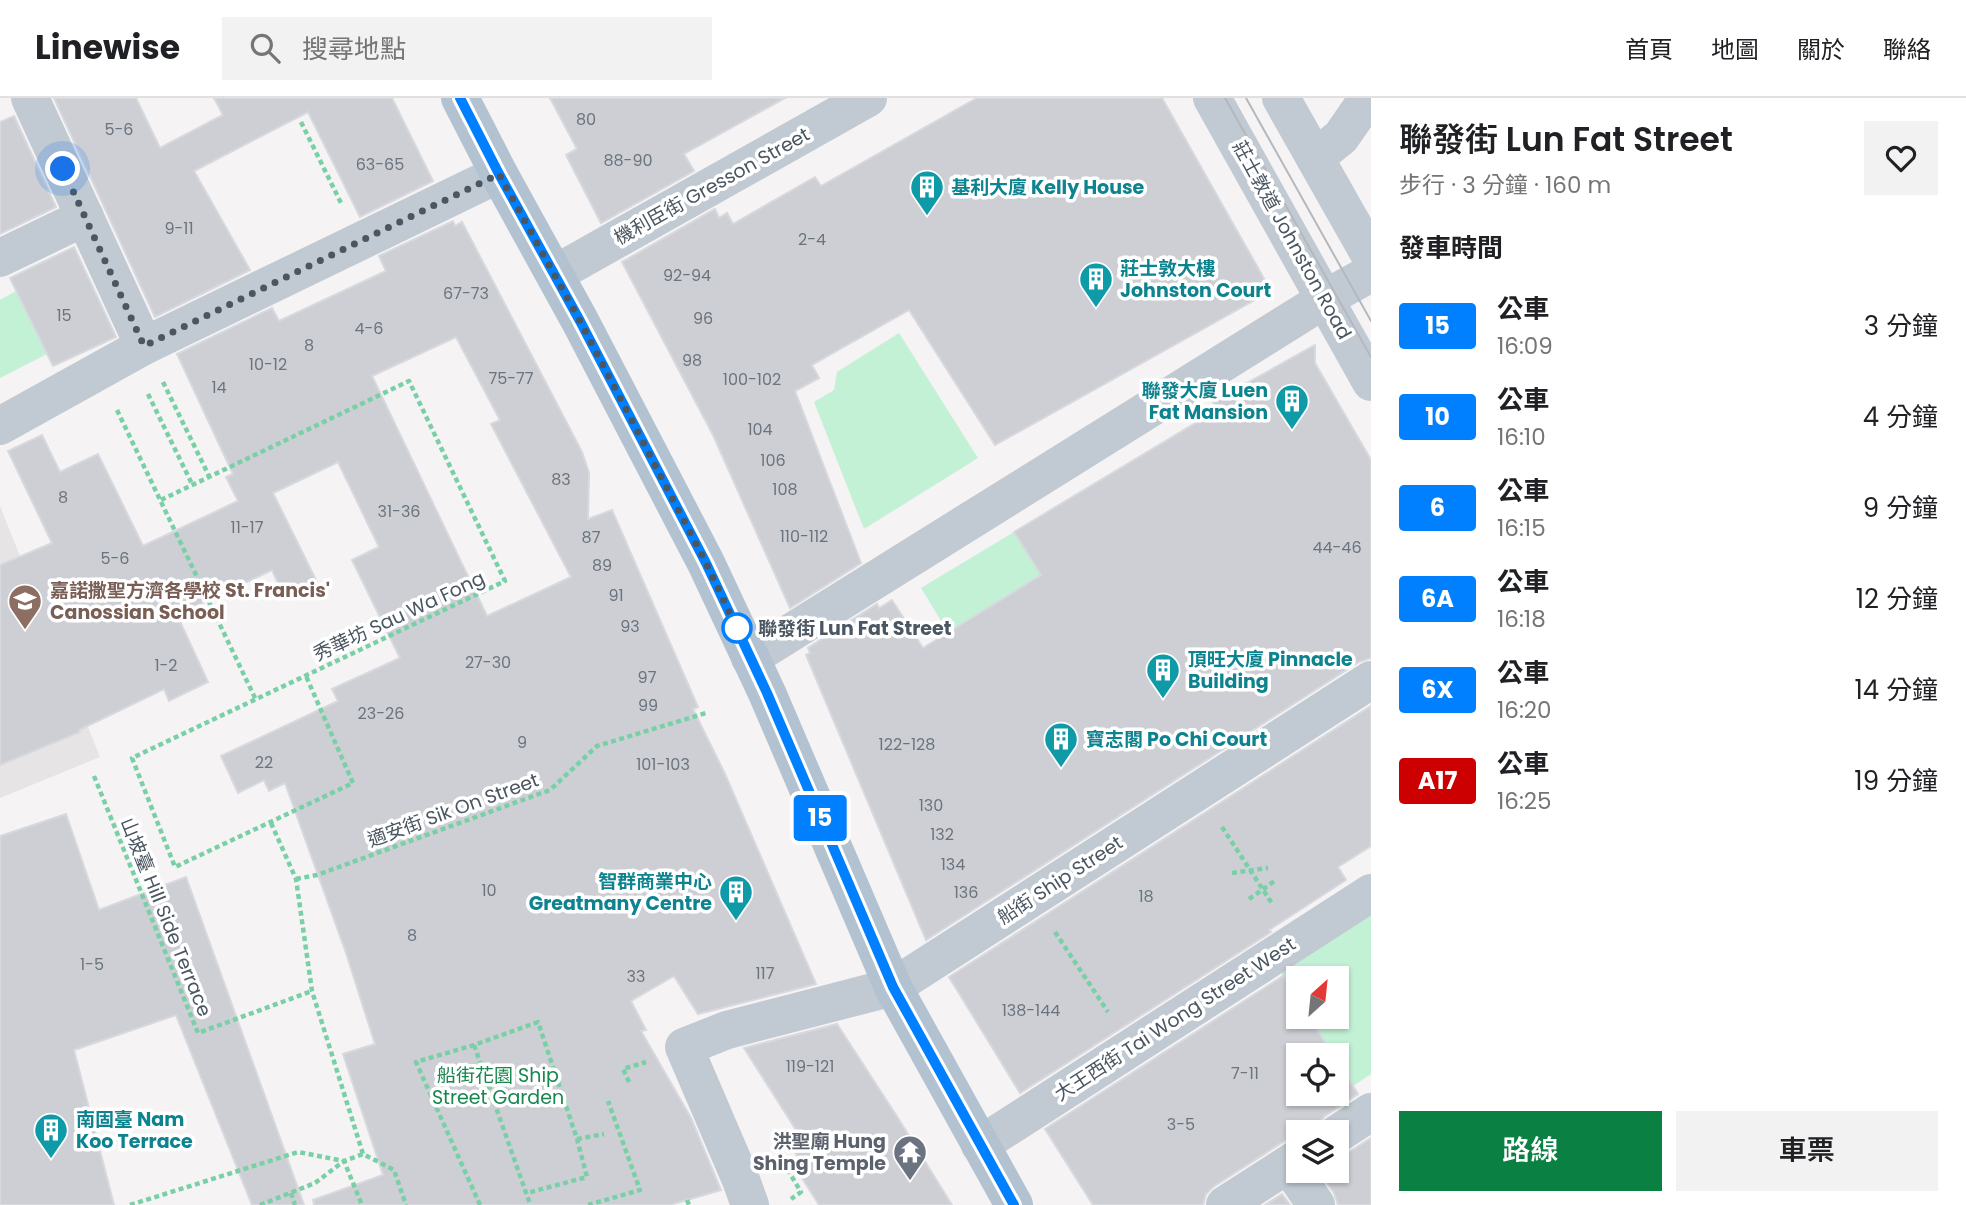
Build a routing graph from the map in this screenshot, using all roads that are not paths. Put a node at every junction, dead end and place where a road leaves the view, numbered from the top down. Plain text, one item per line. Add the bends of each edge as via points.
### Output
1 (30, 98) edge
2 (460, 98) edge
3 (868, 98) edge
4 (1212, 98) edge
5 (1281, 98) edge
6 (1367, 98) edge
7 (1315, 158) junction
8 (499, 174) junction
9 (85, 217) junction
10 (1371, 257) edge
11 (0, 258) edge
12 (1371, 273) edge
13 (555, 274) junction
14 (1326, 300) junction
15 (152, 362) junction
16 (1371, 382) edge
17 (0, 426) edge
18 (750, 658) junction
19 (1371, 680) edge
20 (1371, 893) edge
21 (893, 987) junction
22 (1371, 1112) edge
23 (1349, 1126) edge
24 (980, 1145) junction
25 (1286, 1167) edge
26 (1305, 1183) edge
27 (750, 1205) edge
28 (1014, 1205) edge
29 (1225, 1205) edge
30 (1316, 1205) edge

1 - 9 street
2 - 8 main road
3 - 13 street, 機利臣街 Gresson Street
4 - 14 street, 莊士敦道 Johnston Road
5 - 7 street
6 - 7 street via 1340,137
7 - 10 street
8 - 13 main road
8 - 15 street
9 - 11 street
9 - 15 street
12 - 14 street
13 - 18 main road via 706,563
14 - 16 street, 莊士敦道 Johnston Road
14 - 18 street
15 - 17 street
18 - 21 main road
19 - 21 street, 船街 Ship Street
20 - 24 street, 大王西街 Tai Wong Street West
21 - 24 main road
21 - 27 street, 船街 Ship Street via 727,1030 684,1047
22 - 23 street
24 - 28 main road
25 - 29 street
26 - 30 street

